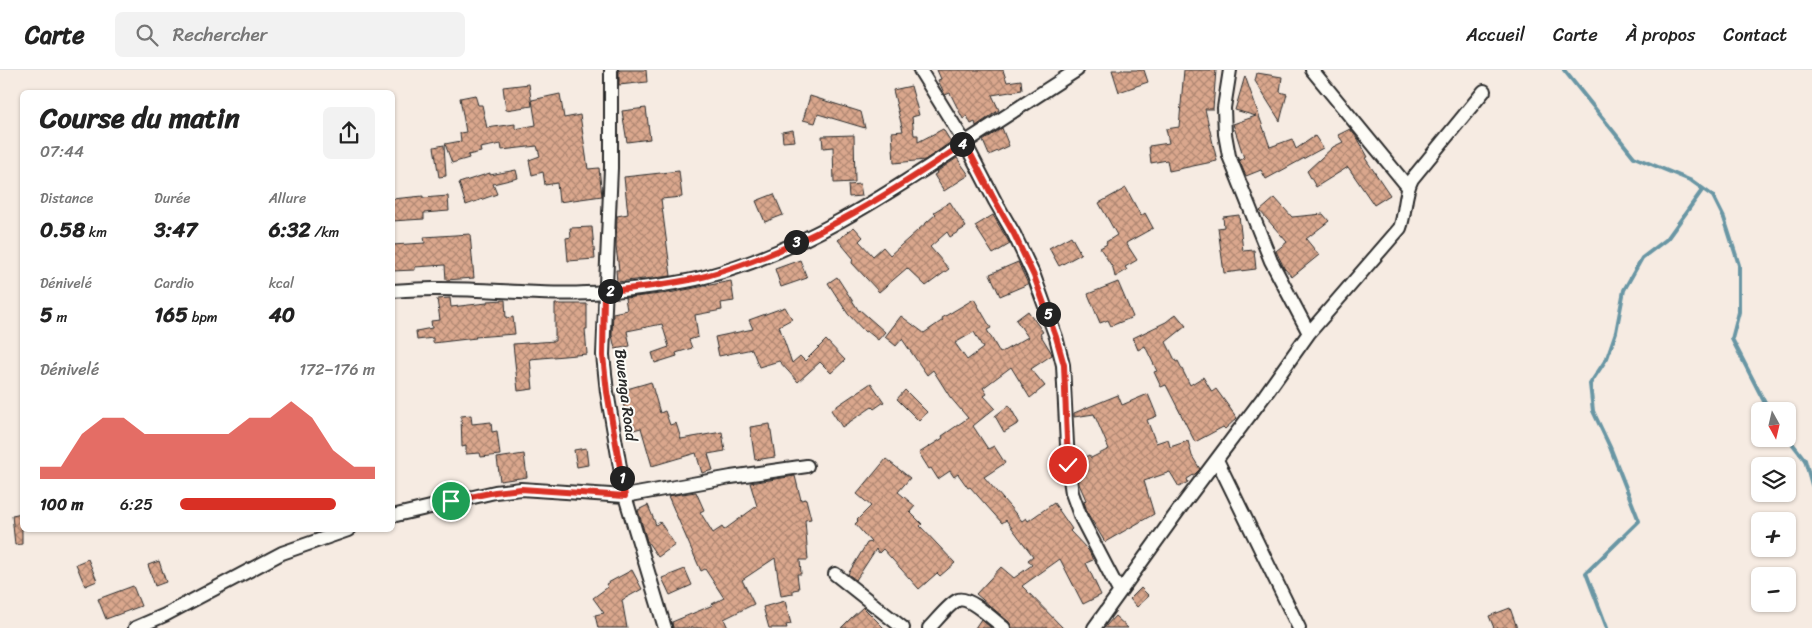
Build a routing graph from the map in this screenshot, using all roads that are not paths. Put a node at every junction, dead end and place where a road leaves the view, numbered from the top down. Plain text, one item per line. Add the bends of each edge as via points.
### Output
1 (611, 70) edge
2 (920, 70) edge
3 (1077, 70) edge
4 (1230, 70) edge
5 (1312, 70) edge
6 (1484, 91) dead end
7 (965, 143) junction
8 (1408, 187) junction
9 (395, 291) edge
10 (604, 292) junction
11 (1309, 332) junction
12 (1217, 460) junction
13 (807, 466) dead end
14 (625, 496) junction
15 (395, 515) edge
16 (342, 532) edge
17 (835, 574) dead end
18 (1119, 591) junction
19 (135, 628) edge
20 (665, 628) edge
21 (903, 628) edge
22 (929, 628) edge
23 (1004, 628) edge
24 (1094, 628) edge
25 (1300, 628) edge

1 - 10 street, Bwenga Road via 611,168
2 - 7 street
3 - 7 street
4 - 11 street via 1224,108 1229,156 1271,261
5 - 8 street
6 - 8 street
7 - 10 street via 859,210 752,261 680,282
7 - 18 street via 1034,276 1056,337 1064,365 1072,494
8 - 11 street via 1400,228
9 - 10 street
10 - 14 street, Bwenga Road via 603,356
11 - 12 street
12 - 18 street
12 - 25 street
13 - 14 street
14 - 15 street via 521,489
14 - 20 street, Bwenga Road
16 - 19 street via 282,553 165,616
17 - 21 street
18 - 24 street
22 - 23 street via 956,600 963,599

